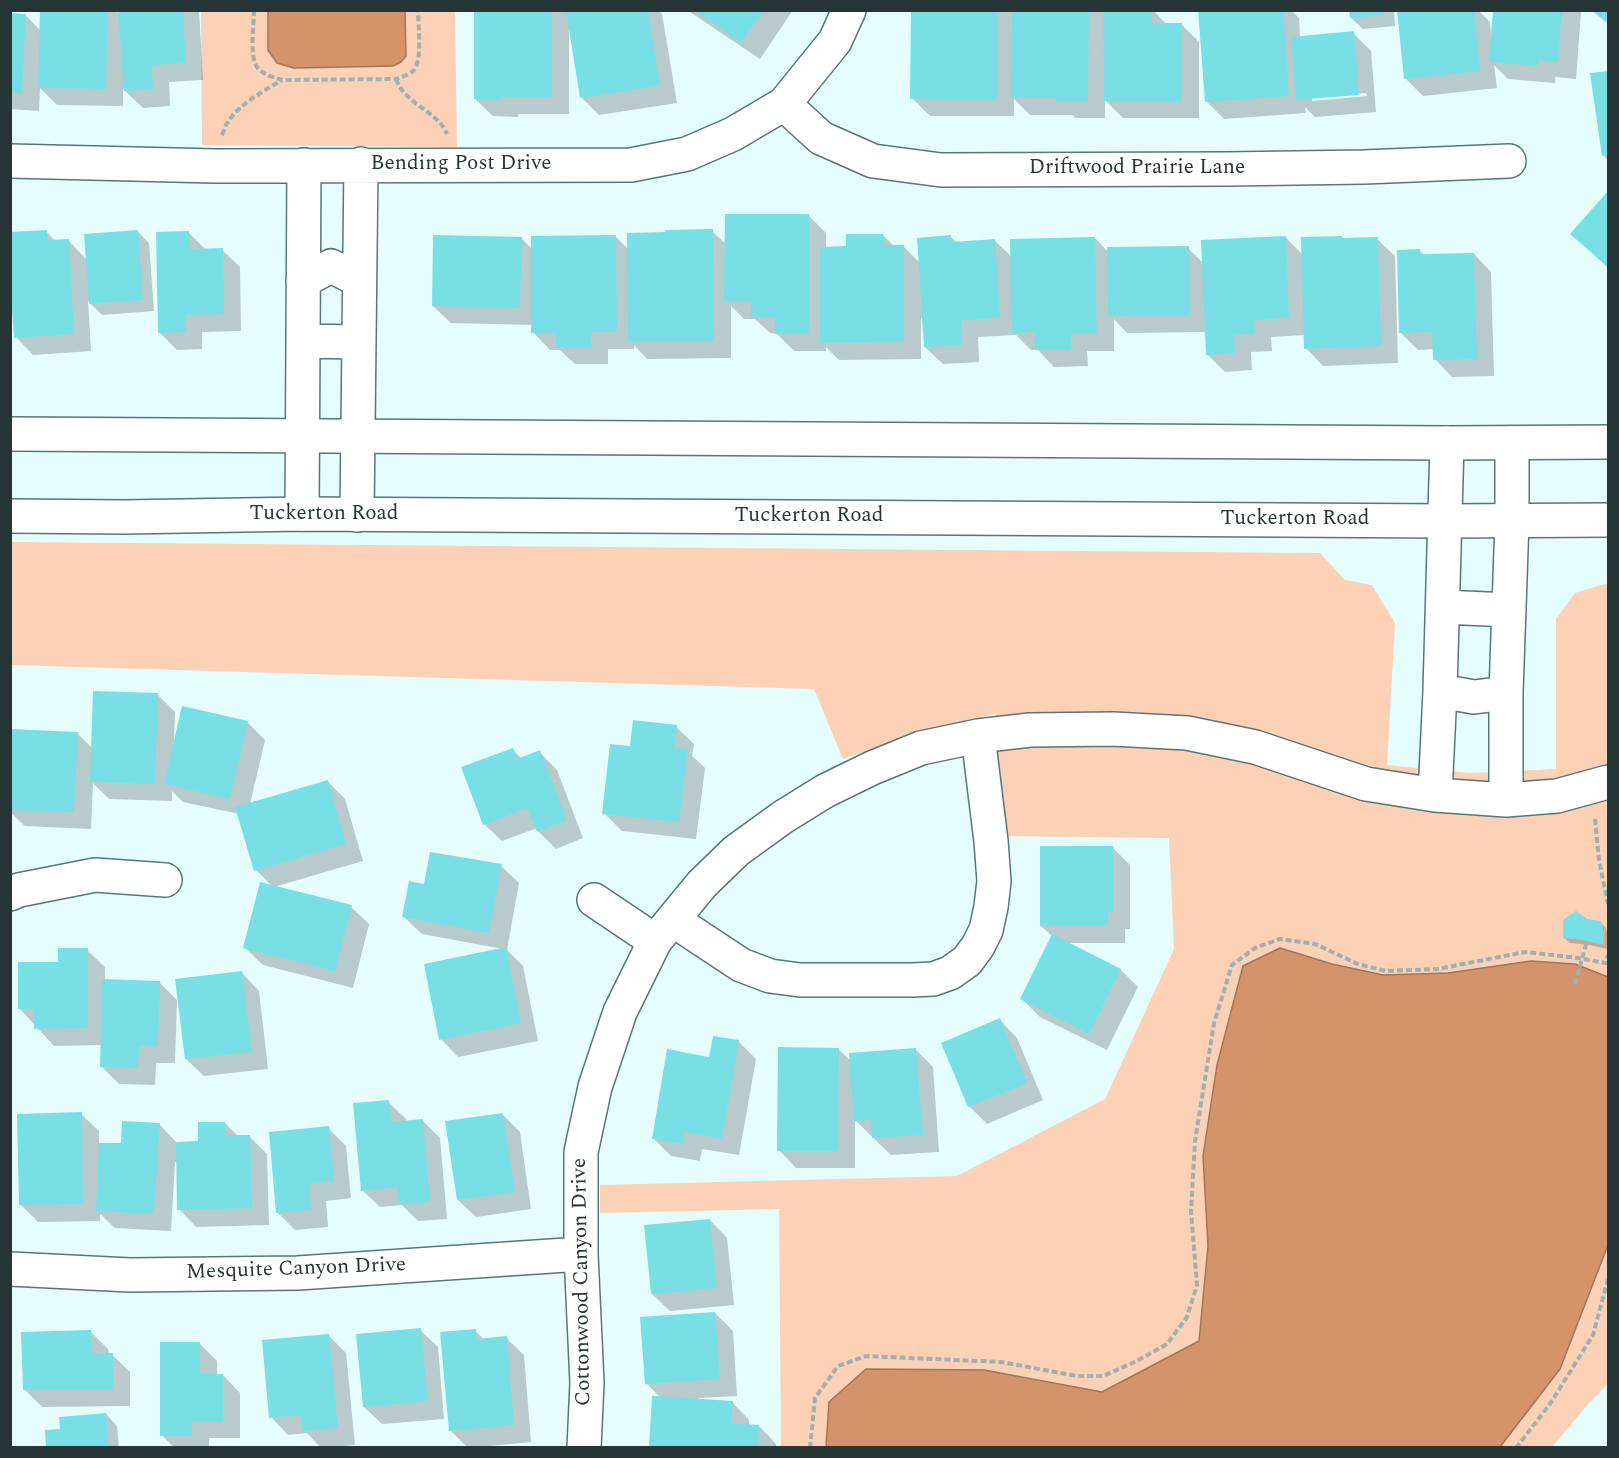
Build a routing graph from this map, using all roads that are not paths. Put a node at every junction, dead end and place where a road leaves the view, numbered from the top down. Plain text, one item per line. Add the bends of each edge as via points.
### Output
1 (849, 10) edge
2 (784, 104) junction
3 (10, 161) edge
4 (1509, 161) dead end
5 (361, 164) junction
6 (304, 165) junction
7 (359, 280) junction
8 (303, 281) junction
9 (303, 342) junction
10 (358, 342) junction
11 (10, 434) edge
12 (302, 436) junction
13 (357, 436) junction
14 (1608, 442) edge
15 (1447, 443) junction
16 (1512, 443) junction
17 (302, 514) junction
18 (357, 515) junction
19 (10, 516) edge
20 (1608, 520) edge
21 (1446, 521) junction
22 (1512, 521) junction
23 (1443, 607) junction
24 (1509, 610) junction
25 (1440, 691) junction
26 (1506, 693) junction
27 (978, 736) junction
28 (1600, 784) edge
29 (1435, 795) junction
30 (1506, 800) junction
31 (165, 880) dead end
32 (10, 894) edge
33 (594, 900) dead end
34 (664, 930) junction
35 (581, 1254) junction
36 (10, 1269) edge
37 (584, 1448) edge

1 - 2 street, Bending Post Drive via 835,41
2 - 4 street, Driftwood Prairie Lane via 821,138 873,161 941,170 1239,169
2 - 5 street, Bending Post Drive via 733,134 687,154 631,165
3 - 6 street, Bending Post Drive
5 - 6 street, Bending Post Drive
5 - 7 street
6 - 8 street
7 - 8 street via 331,266
7 - 10 street
8 - 9 street
9 - 10 street
9 - 12 street
10 - 13 street
11 - 12 street
12 - 13 street
12 - 17 street
13 - 15 street
13 - 18 street
14 - 16 street
15 - 16 street
15 - 21 street
16 - 22 street
17 - 18 street, Tuckerton Road
17 - 19 street, Tuckerton Road
18 - 21 street, Tuckerton Road
20 - 22 street, Tuckerton Road
21 - 22 street, Tuckerton Road
21 - 23 street
22 - 24 street
23 - 24 street
23 - 25 street
24 - 26 street
25 - 26 street via 1474,697
25 - 29 street
26 - 30 street
27 - 29 street, Cottonwood Canyon Drive via 1030,730 1187,733 1256,747 1365,784
27 - 34 street, Cottonwood Canyon Drive via 921,748 825,791 736,851
27 - 34 street via 991,841 991,907 978,946 967,961 950,973 933,979 800,981 770,976
28 - 30 street, Cottonwood Canyon Drive via 1557,795
29 - 30 street, Cottonwood Canyon Drive
31 - 32 street via 95,875
33 - 34 street
34 - 35 street, Cottonwood Canyon Drive via 620,1012 595,1087 581,1152
35 - 36 street, Mesquite Canyon Drive via 298,1273 130,1275
35 - 37 street, Cottonwood Canyon Drive via 586,1383

